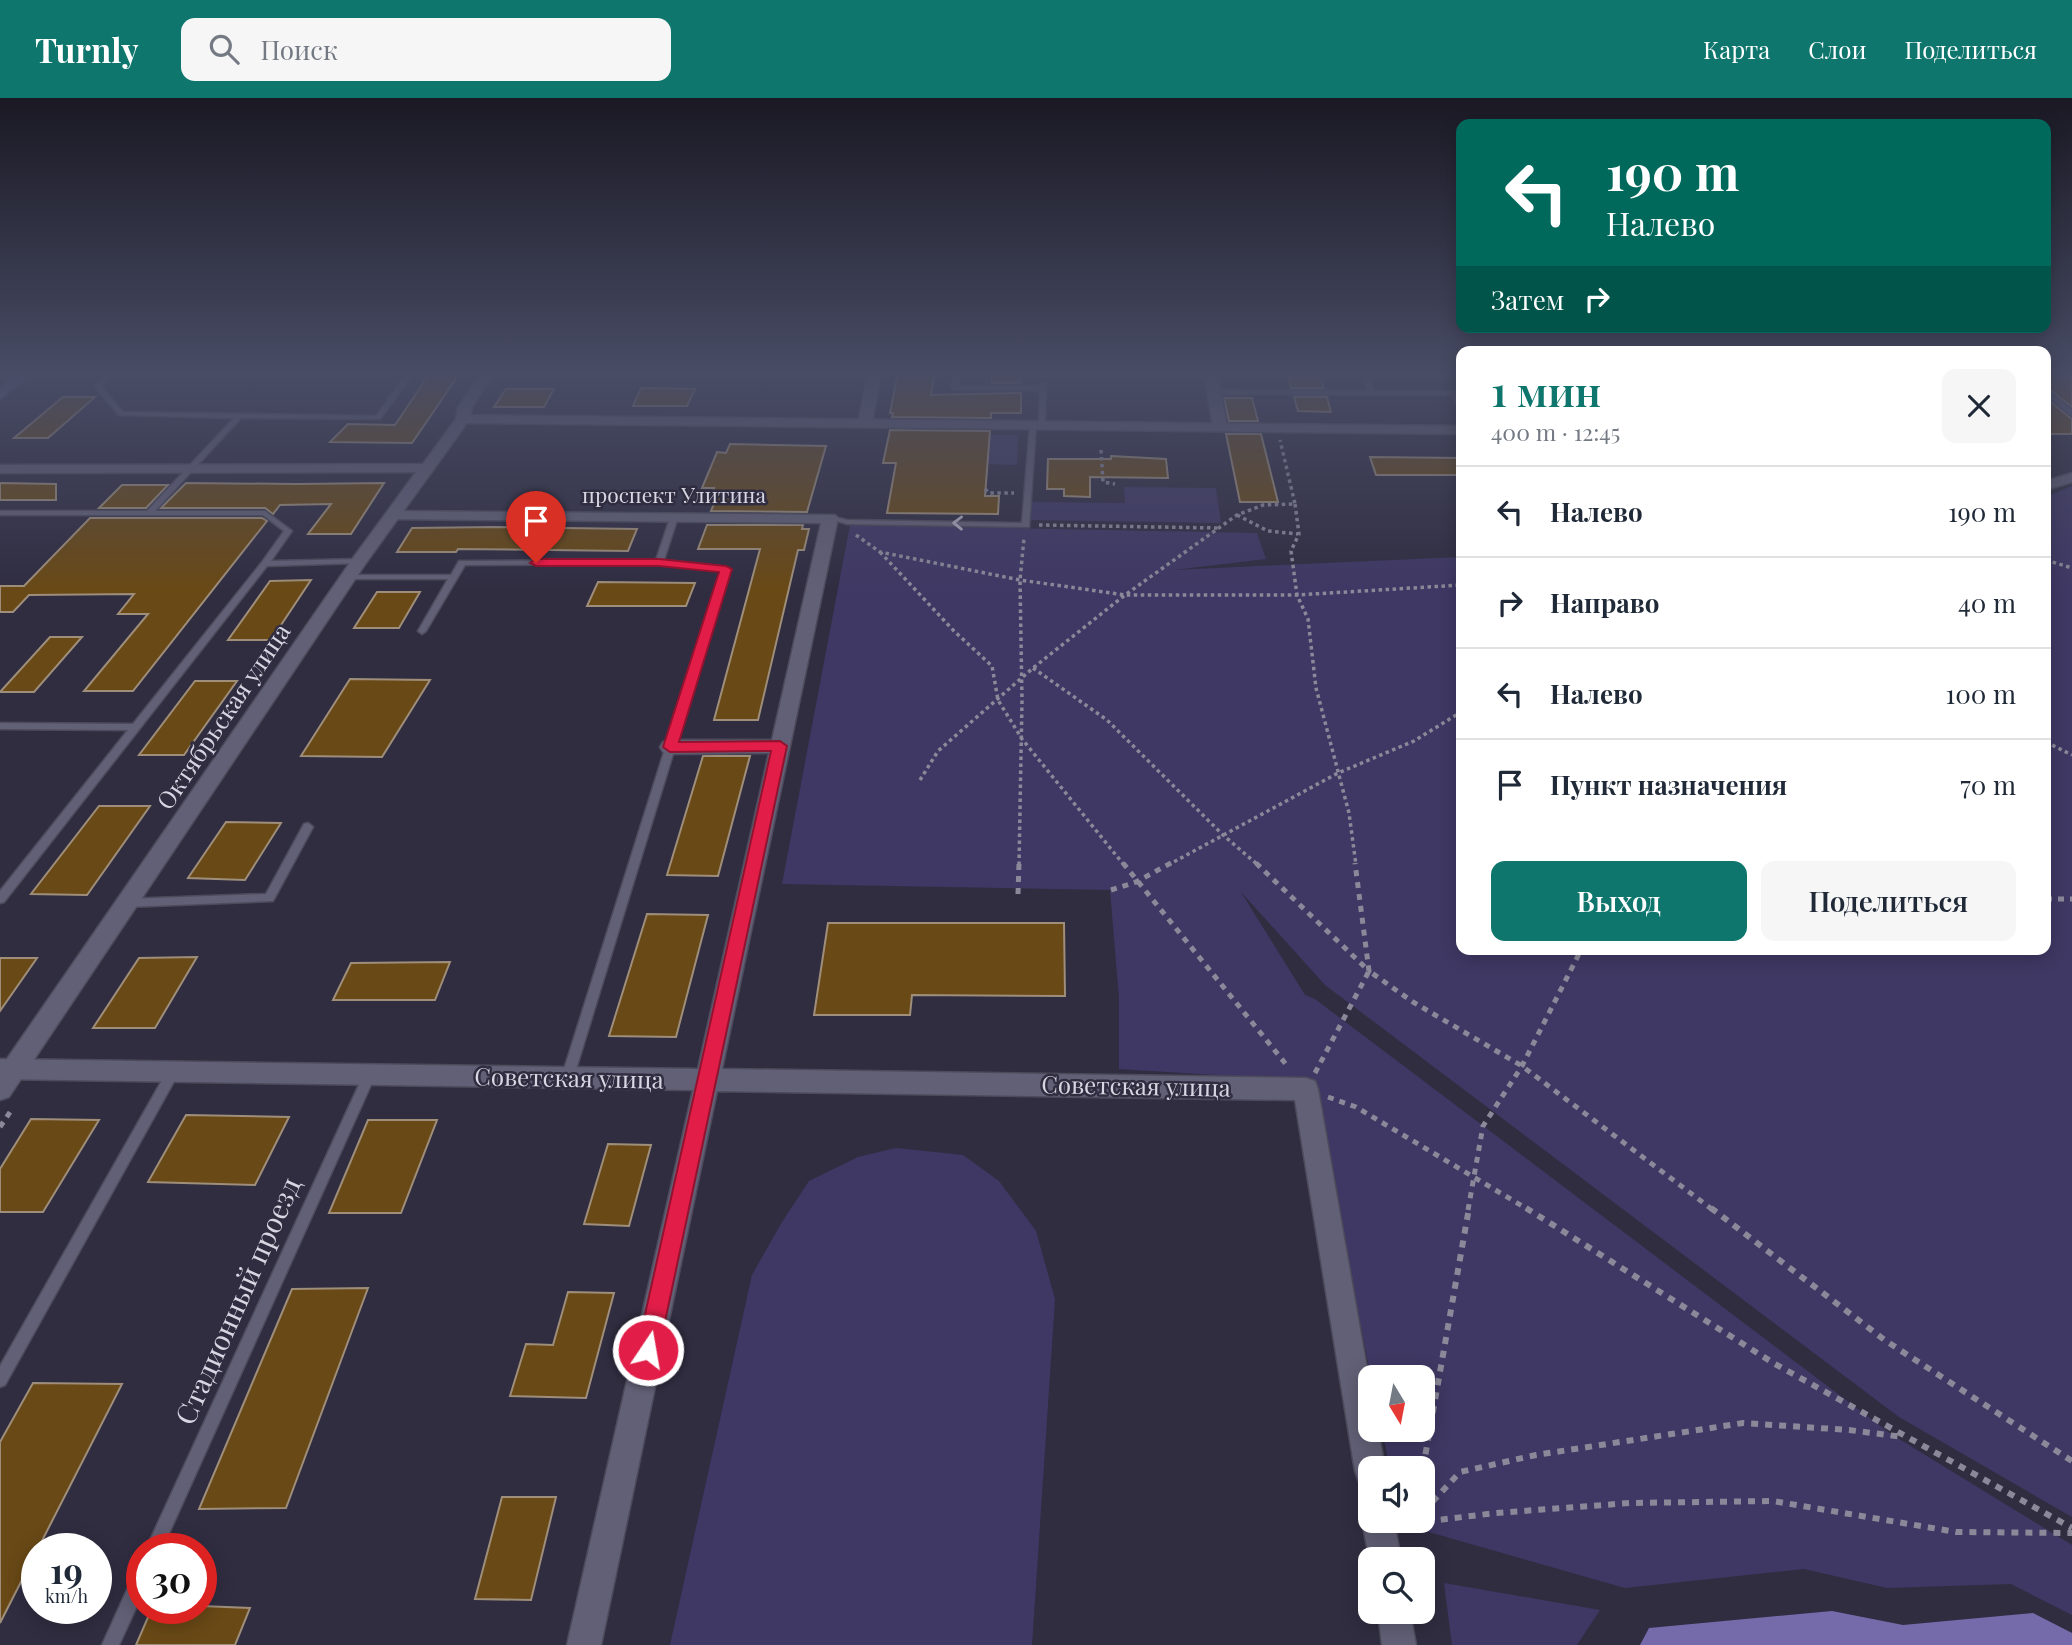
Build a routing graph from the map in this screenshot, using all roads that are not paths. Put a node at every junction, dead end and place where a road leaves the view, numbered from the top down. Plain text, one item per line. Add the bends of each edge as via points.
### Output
1 (212, 445) edge
2 (444, 445) edge
3 (1034, 445) edge
4 (190, 468) junction
5 (427, 468) junction
6 (0, 469) edge
7 (2072, 477) edge
8 (2051, 481) edge
9 (150, 512) junction
10 (0, 513) edge
11 (392, 516) junction
12 (674, 517) junction
13 (830, 518) junction
14 (659, 562) junction
15 (265, 564) junction
16 (354, 569) junction
17 (454, 577) junction
18 (422, 631) dead end
19 (0, 726) edge
20 (134, 727) junction
21 (780, 746) junction
22 (670, 747) junction
23 (308, 827) dead end
24 (0, 899) edge
25 (127, 902) junction
26 (173, 1072) junction
27 (4, 1076) edge
28 (369, 1076) junction
29 (567, 1079) junction
30 (707, 1082) junction
31 (0, 1380) edge
32 (1367, 1456) edge
33 (161, 1533) edge
34 (126, 1610) edge
35 (1396, 1624) edge
36 (110, 1645) edge
37 (584, 1645) edge
38 (1399, 1645) edge

1 - 4 lane
2 - 5 street, Октябрьская улица
3 -> 13 lane via 1026,525
4 - 5 street
4 - 6 street
4 - 9 lane
5 - 11 street, Октябрьская улица
7 - 8 street
9 - 10 lane
9 - 15 lane via 265,513 288,531
11 - 12 street, проспект Улитина
11 - 16 street, Октябрьская улица
12 - 13 street, проспект Улитина
12 - 14 lane
13 - 21 street
14 - 17 lane via 462,563
14 - 22 lane via 726,569
15 - 16 lane
15 - 20 lane
16 - 17 lane
16 - 25 street, Октябрьская улица
17 - 18 lane
19 - 20 lane
20 - 24 lane
21 - 22 street
21 - 30 street
22 - 29 lane
23 - 25 lane via 269,898
25 - 27 street, Октябрьская улица
26 - 27 street, Советская улица
26 - 28 street, Советская улица
26 - 31 lane
28 - 29 street, Советская улица
28 - 33 lane, Стадионный проезд
29 - 30 street, Советская улица
30 - 32 street, Советская улица via 1306,1089
30 - 37 street
34 - 36 lane
35 - 38 street

